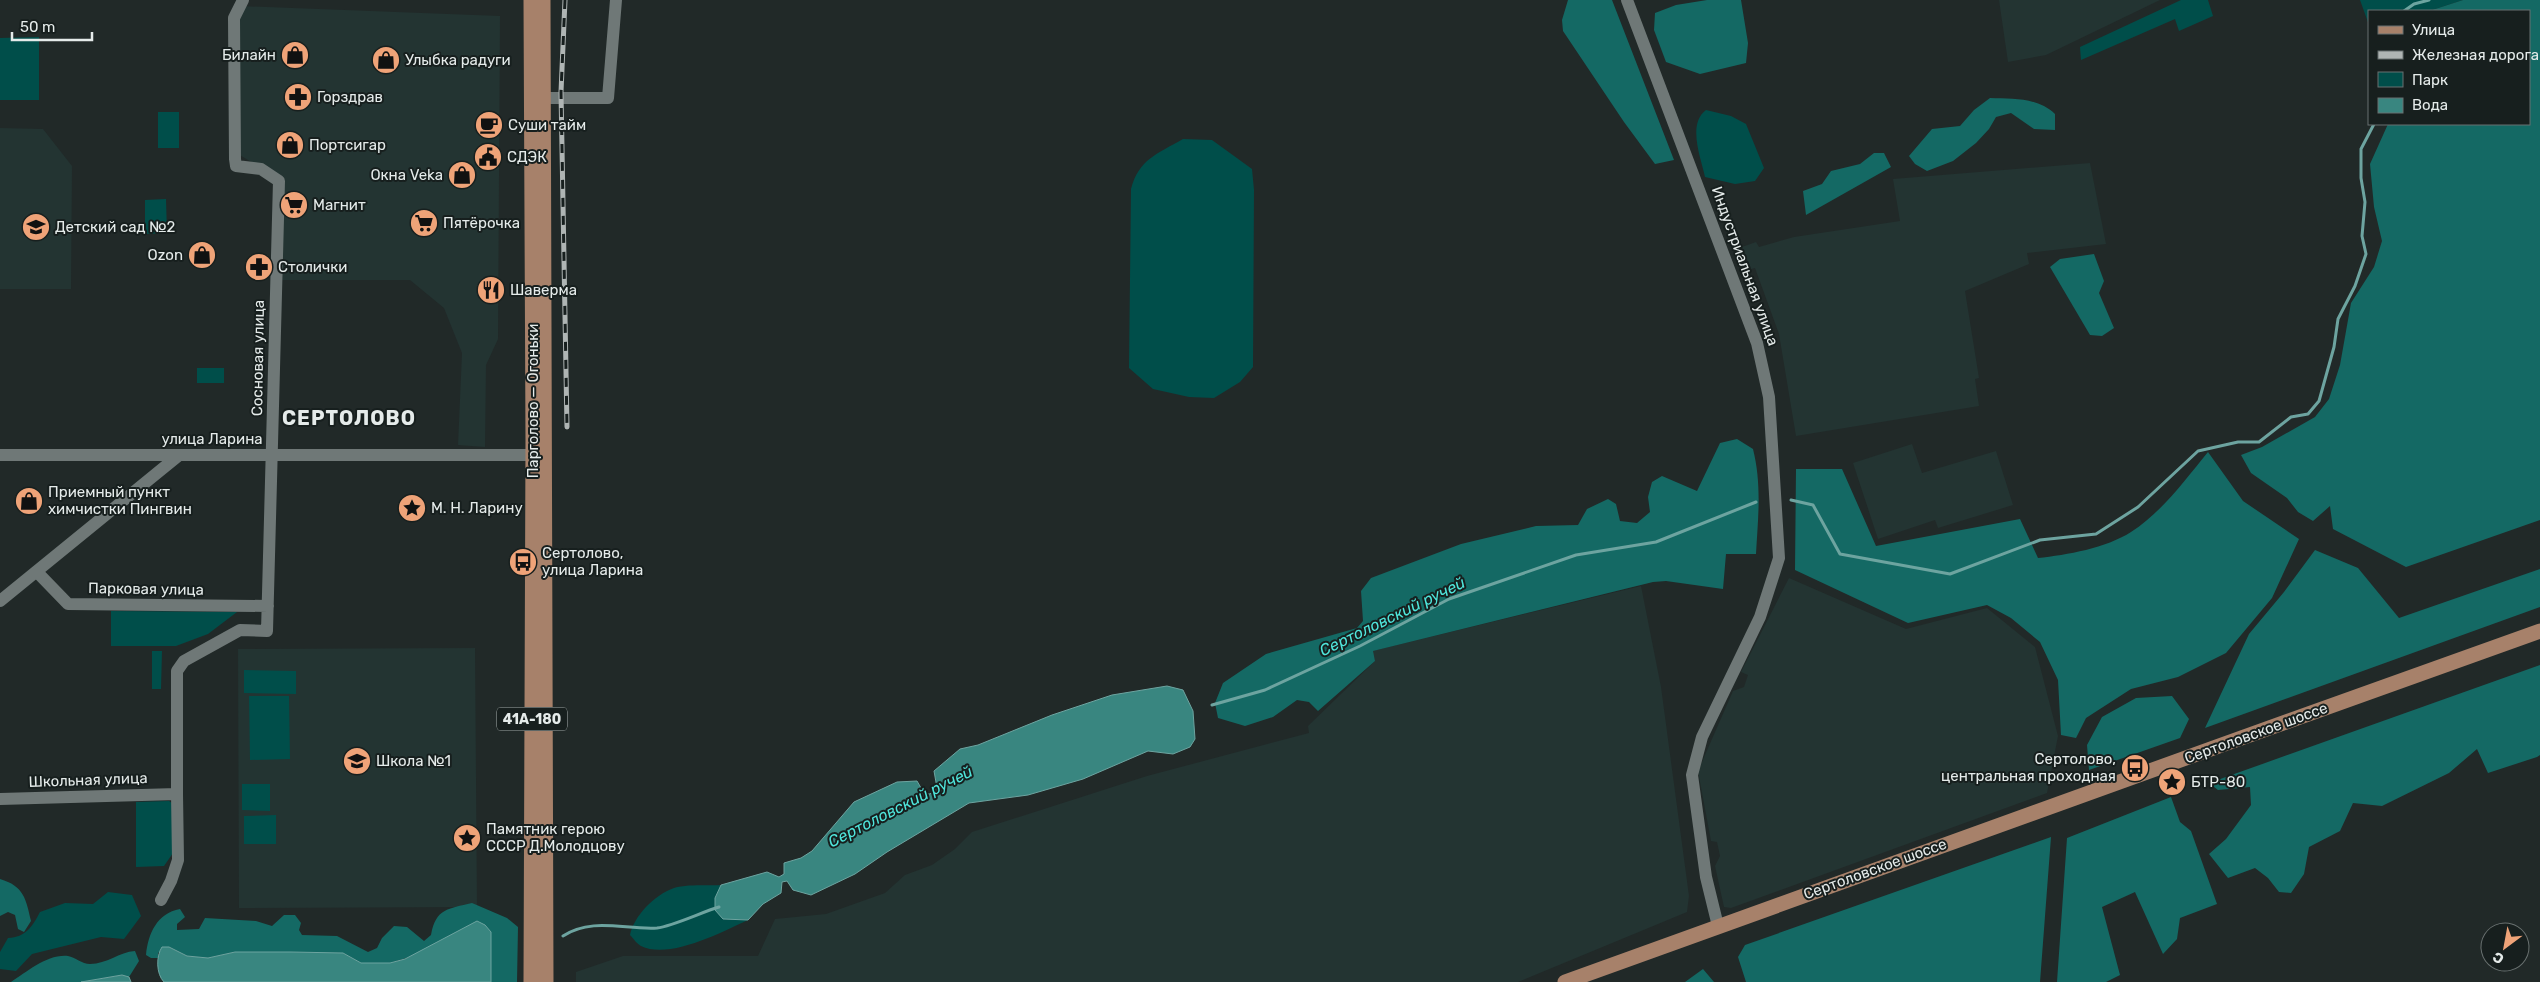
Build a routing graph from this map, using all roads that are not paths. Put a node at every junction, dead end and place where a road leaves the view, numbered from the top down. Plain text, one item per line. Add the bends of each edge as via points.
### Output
1 (243, 0) edge
2 (531, 0) edge
3 (543, 0) edge
4 (616, 0) edge
5 (1627, 0) edge
6 (543, 98) junction
7 (0, 455) edge
8 (539, 455) junction
9 (178, 456) junction
10 (271, 456) junction
11 (37, 572) junction
12 (0, 602) edge
13 (268, 606) junction
14 (2540, 631) edge
15 (177, 794) junction
16 (0, 799) edge
17 (161, 900) dead end
18 (1718, 926) junction
19 (531, 982) edge
20 (546, 982) edge
21 (1565, 982) edge

1 - 10 street, Сосновая улица via 234,18 236,166 260,169 279,181
2 - 8 main road, Парголово — Огоньки / 41А-180
3 - 6 main road, Парголово — Огоньки / 41А-180
4 - 6 street via 608,98
5 - 18 street, Индустриальная улица via 1757,343 1769,397 1779,558 1760,617 1702,737 1692,775 1706,877
6 - 8 main road, Парголово — Огоньки / 41А-180
7 - 9 street, улица Ларина
8 - 10 street, улица Ларина
8 - 19 main road, Парголово — Огоньки / 41А-180
8 - 20 main road, Парголово — Огоньки / 41А-180
9 - 10 street, улица Ларина
9 - 11 street
10 - 13 street, Сосновая улица
11 - 12 street
11 - 13 street, Парковая улица via 68,604
13 - 15 street, Сосновая улица via 267,630 240,630 184,661 177,671
14 - 18 main road, Сертоловское шоссе
15 - 16 street, Школьная улица
15 - 17 street via 178,860
18 - 21 main road, Сертоловское шоссе

